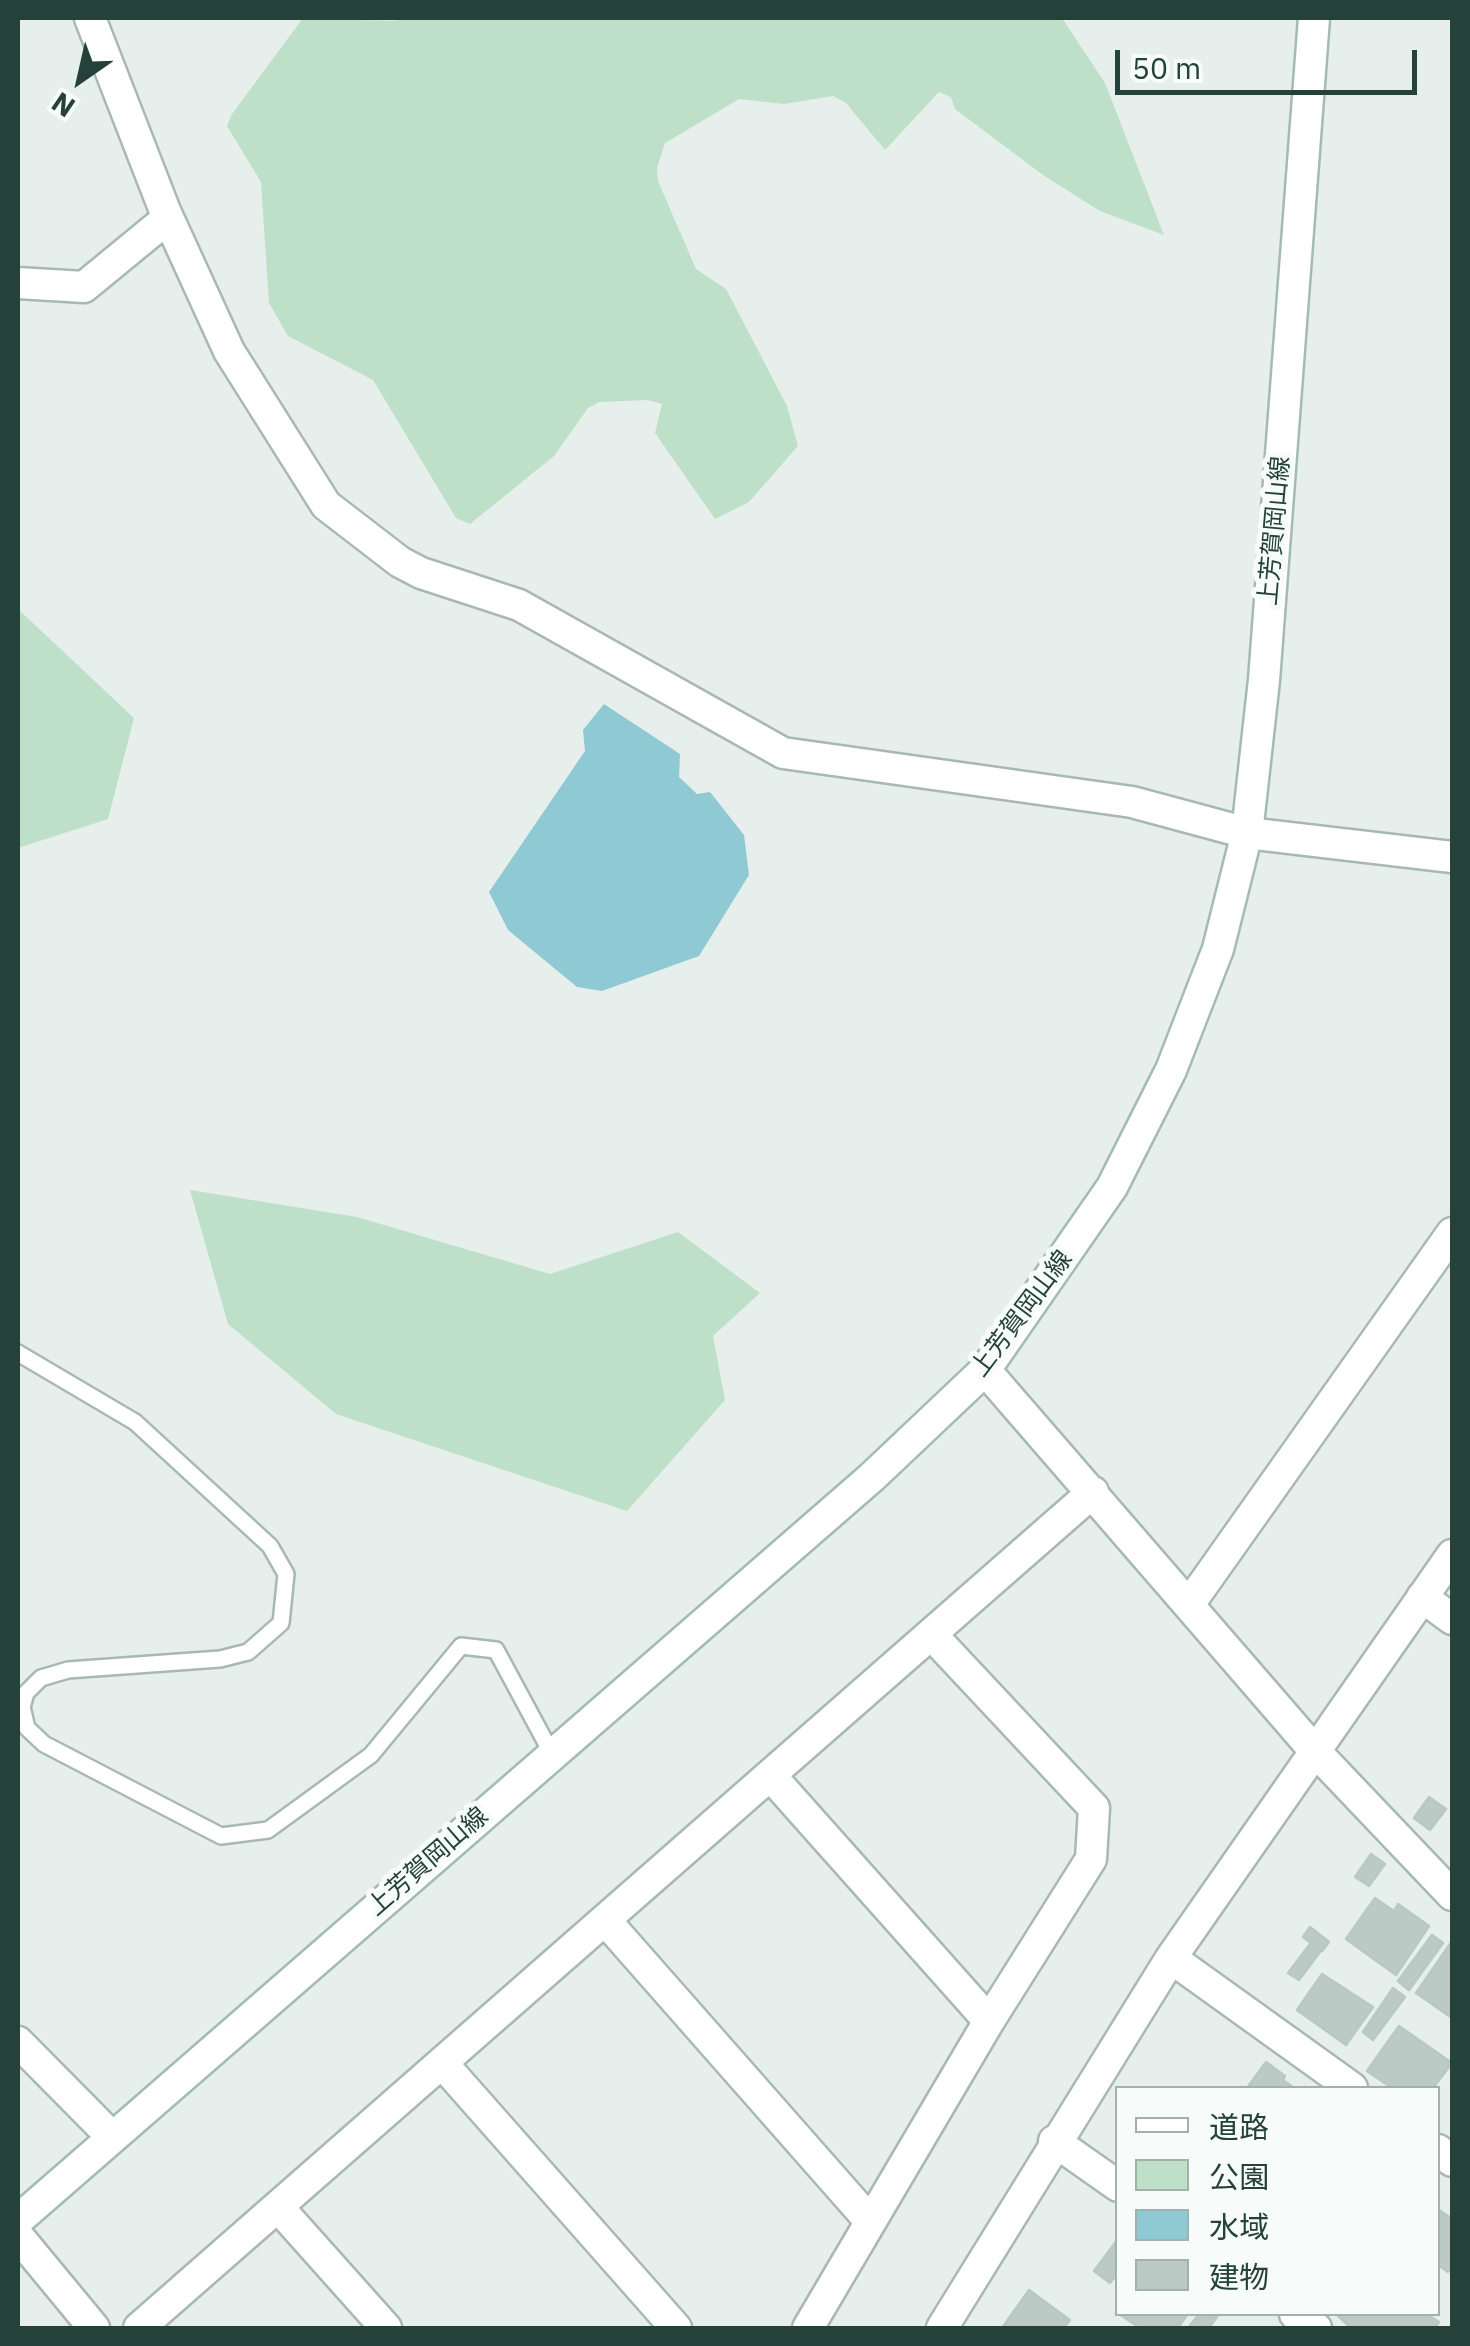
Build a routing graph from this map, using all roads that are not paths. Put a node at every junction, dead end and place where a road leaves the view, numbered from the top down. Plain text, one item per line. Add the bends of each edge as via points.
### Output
1 (90, 18) edge
2 (1314, 18) edge
3 (168, 218) junction
4 (18, 283) edge
5 (1247, 833) junction
6 (1452, 858) edge
7 (1452, 1233) edge
8 (18, 1352) edge
9 (985, 1370) junction
10 (1093, 1492) junction
11 (1452, 1555) edge
12 (1422, 1597) junction
13 (1190, 1603) junction
14 (1452, 1619) edge
15 (931, 1634) junction
16 (1314, 1750) junction
17 (552, 1754) junction
18 (770, 1775) junction
19 (1452, 1895) edge
20 (605, 1920) junction
21 (1171, 1958) junction
22 (989, 2021) junction
23 (18, 2042) edge
24 (442, 2063) junction
25 (1349, 2086) edge
26 (112, 2136) junction
27 (1054, 2141) junction
28 (1115, 2184) edge
29 (278, 2206) junction
30 (18, 2220) edge
31 (870, 2221) junction
32 (18, 2236) edge
33 (94, 2328) edge
34 (139, 2328) edge
35 (386, 2328) edge
36 (676, 2328) edge
37 (808, 2328) edge
38 (942, 2328) edge

1 - 3 street
2 - 5 street, 上芳賀岡山線
3 - 4 street via 84,287
3 - 5 street via 229,352 326,505 400,562 519,604 783,753 1132,802
5 - 6 street
5 - 9 street, 上芳賀岡山線 via 1218,949 1171,1070 1112,1187
7 - 13 street
8 - 17 lane via 135,1422 270,1546 286,1574 281,1623 248,1652 41,1678 22,1707 27,1728 44,1744 221,1836 268,1830 371,1755 461,1646 496,1650
9 - 10 street
9 - 17 street, 上芳賀岡山線 via 872,1477
10 - 13 street
10 - 15 street
11 - 12 street
12 - 14 street
12 - 16 street
13 - 16 street
15 - 18 street
15 - 22 street via 1094,1808 1091,1859
16 - 19 street
16 - 21 street
17 - 26 street, 上芳賀岡山線
18 - 20 street
18 - 22 street
20 - 24 street
20 - 31 street
21 - 25 street
21 - 27 street
22 - 31 street
23 - 26 street
24 - 29 street
24 - 36 street
26 - 30 street, 上芳賀岡山線
27 - 28 street
27 - 38 street
29 - 34 street
29 - 35 street
31 - 37 street
32 - 33 street

